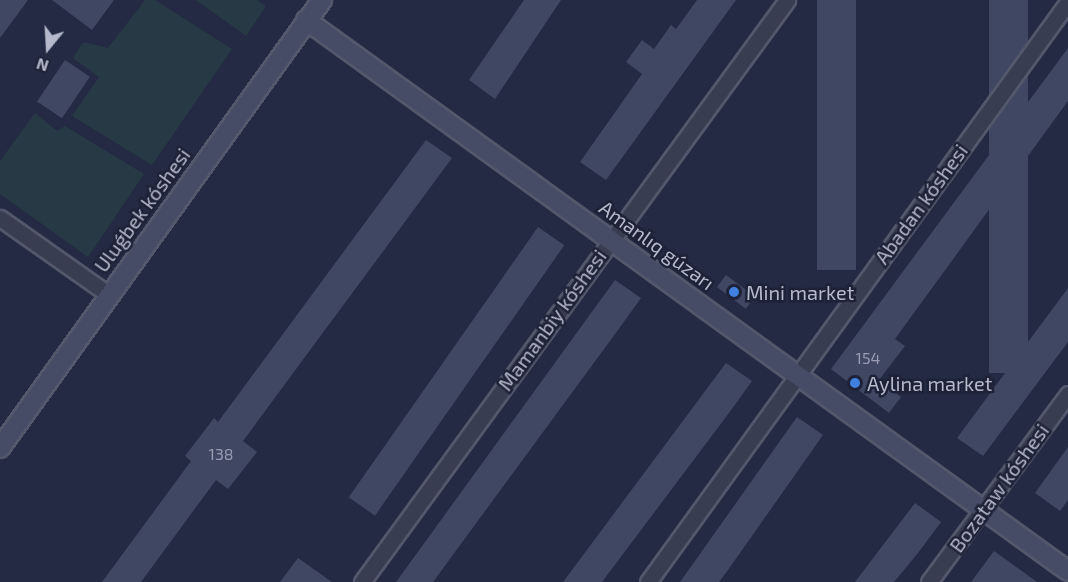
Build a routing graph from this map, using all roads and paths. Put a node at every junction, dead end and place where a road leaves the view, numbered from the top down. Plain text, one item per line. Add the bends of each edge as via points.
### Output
1 (322, 0) edge
2 (787, 0) edge
3 (1068, 2) edge
4 (306, 20) junction
5 (0, 218) edge
6 (610, 240) junction
7 (109, 296) junction
8 (798, 374) junction
9 (1068, 394) edge
10 (0, 448) edge
11 (981, 511) junction
12 (1068, 571) edge
13 (362, 582) edge
14 (648, 582) edge
15 (930, 582) edge

1 - 4 street, Uluǵbek kóshesi
2 - 6 street, Mamanbiy kóshesi
3 - 8 street, Abadan kóshesi
4 - 6 street, Amanlıq gúzarı
4 - 7 street, Uluǵbek kóshesi
5 - 7 street
6 - 8 street, Amanlıq gúzarı
6 - 13 street, Mamanbiy kóshesi
7 - 10 street, Uluǵbek kóshesi
8 - 11 street, Amanlıq gúzarı
8 - 14 street, Abadan kóshesi
9 - 11 street, Bozataw kóshesi
11 - 12 street, Amanlıq gúzarı
11 - 15 street, Bozataw kóshesi

